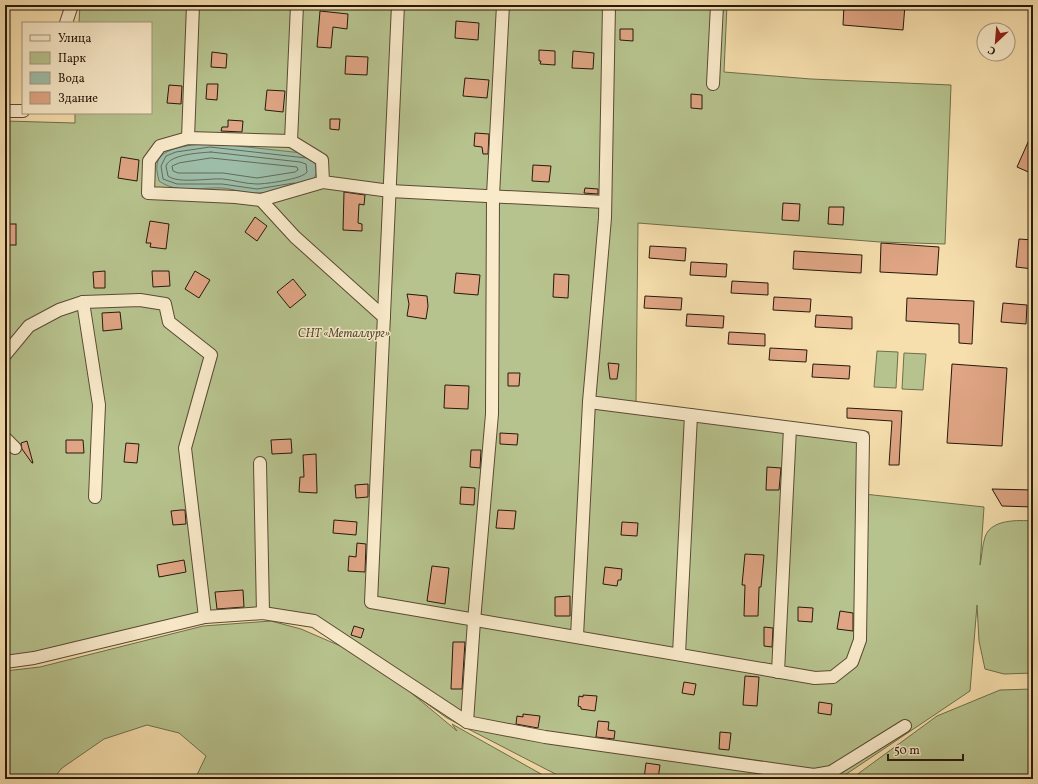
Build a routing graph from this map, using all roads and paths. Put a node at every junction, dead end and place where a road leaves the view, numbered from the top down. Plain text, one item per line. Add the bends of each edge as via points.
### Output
1 (72, 5) edge
2 (193, 5) edge
3 (297, 5) edge
4 (398, 5) edge
5 (503, 5) edge
6 (609, 5) edge
7 (717, 5) edge
8 (66, 22) edge
9 (713, 84) dead end
10 (5, 111) edge
11 (22, 111) edge
12 (188, 138) junction
13 (291, 141) junction
14 (323, 182) junction
15 (390, 190) junction
16 (493, 195) junction
17 (261, 200) junction
18 (605, 202) junction
19 (83, 302) junction
20 (384, 317) junction
21 (5, 355) edge
22 (589, 402) junction
23 (691, 415) junction
24 (790, 428) junction
25 (5, 438) edge
26 (15, 448) dead end
27 (260, 463) dead end
28 (95, 498) dead end
29 (263, 613) junction
30 (205, 617) junction
31 (474, 621) junction
32 (577, 636) junction
33 (679, 654) junction
34 (5, 662) edge
35 (778, 672) junction
36 (467, 722) junction
37 (905, 726) dead end

1 - 8 street
2 - 12 street
3 - 13 street
4 - 15 street
5 - 16 street
6 - 18 street
7 - 9 street
10 - 11 street
12 - 13 street
12 - 17 street via 160,146 156,151 149,161 148,193
13 - 14 street via 322,160
14 - 15 street
14 - 17 street
15 - 16 street
15 - 20 street
16 - 18 street
16 - 31 street via 492,414
17 - 20 street via 295,237
18 - 22 street
19 - 21 street via 59,310 29,326
19 - 28 street via 99,405
19 - 30 street via 140,300 165,304 169,322 212,355 185,448
20 - 31 street via 370,602
22 - 23 street
22 - 32 street
23 - 24 street
23 - 33 street
24 - 35 street
24 - 35 street via 863,437 860,640 852,662 834,677 815,678
25 - 26 street
27 - 29 street
29 - 30 street
29 - 36 street via 314,621
30 - 34 street via 34,658
31 - 32 street
31 - 36 street
32 - 33 street
33 - 35 street
36 - 37 street via 545,737 814,775 831,772

